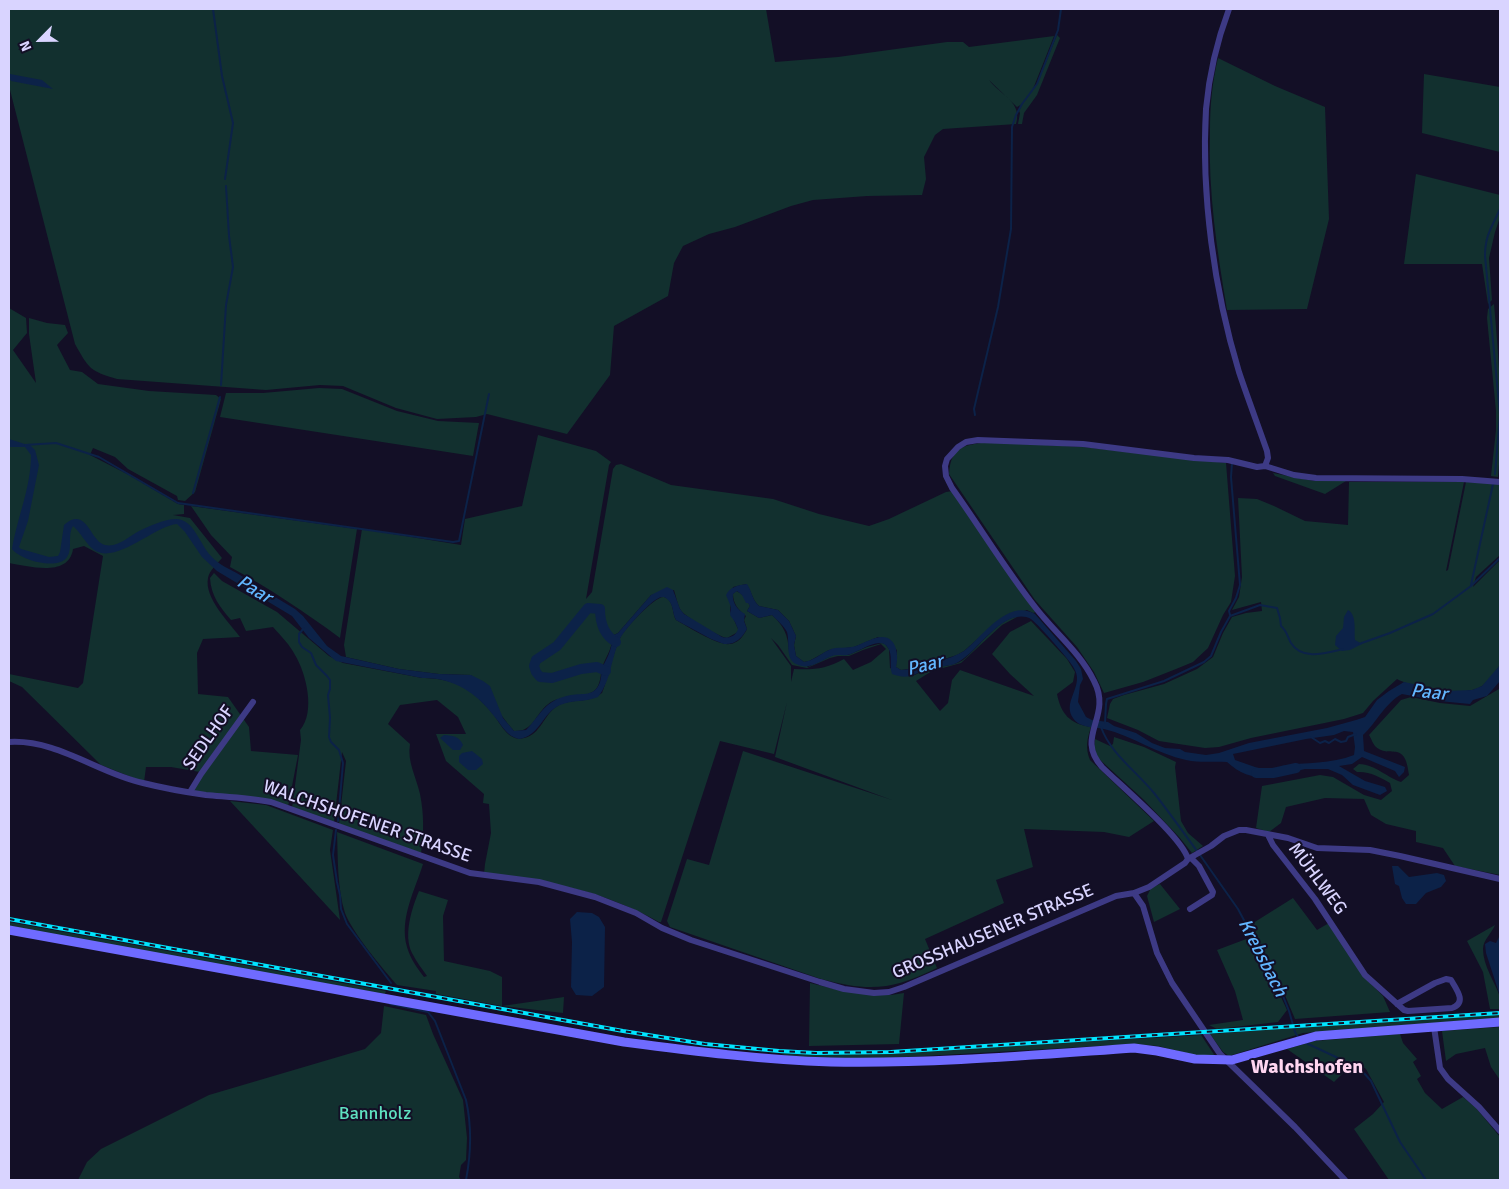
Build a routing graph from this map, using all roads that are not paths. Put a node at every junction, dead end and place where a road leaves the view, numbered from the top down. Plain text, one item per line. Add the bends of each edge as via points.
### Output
1 (1229, 9) edge
2 (1265, 466) junction
3 (1500, 482) edge
4 (253, 702) dead end
5 (9, 742) edge
6 (190, 792) junction
7 (1268, 835) junction
8 (1192, 857) junction
9 (485, 875) joint
10 (1500, 880) edge
11 (1142, 890) junction
12 (1134, 893) junction
13 (1143, 906) junction
14 (1190, 909) dead end
15 (9, 930) edge
16 (1397, 1004) junction
17 (1500, 1022) edge
18 (1434, 1027) junction
19 (1226, 1061) junction
20 (1500, 1131) edge
21 (1346, 1180) edge

1 - 2 street via 1216,53 1206,109 1207,193 1220,292 1239,372 1267,451
2 - 3 street via 1294,476 1316,478
2 - 8 street via 1083,444 978,440 958,447 945,466 952,488 1025,594 1090,674 1100,699 1091,750 1096,761
4 - 6 street, SEDLHOF
5 - 6 street, WALCHSHOFENER STRASSE via 39,745 141,783
6 - 9 street, WALCHSHOFENER STRASSE via 271,802 456,868
7 - 8 street, MÜHLWEG via 1239,830
7 - 10 street via 1317,848 1370,850
7 - 16 street, MÜHLWEG via 1331,921 1362,970
8 - 11 street, MÜHLWEG
8 - 14 street via 1213,892
9 - 12 street, GROSSHAUSENER STRASSE via 538,882 595,897 691,940 844,989 874,993 904,987 1116,896
11 - 12 street, GROSSHAUSENER STRASSE
11 - 13 street
12 - 13 street
13 - 19 street via 1157,953 1172,983
15 - 19 street via 624,1042 702,1052 795,1060 890,1062 1134,1048 1195,1060
16 - 16 street, MÜHLWEG via 1408,1011 1452,1008 1460,1003 1460,998 1448,978
17 - 18 street
18 - 19 street via 1325,1035
18 - 20 street via 1440,1068
19 - 21 street

